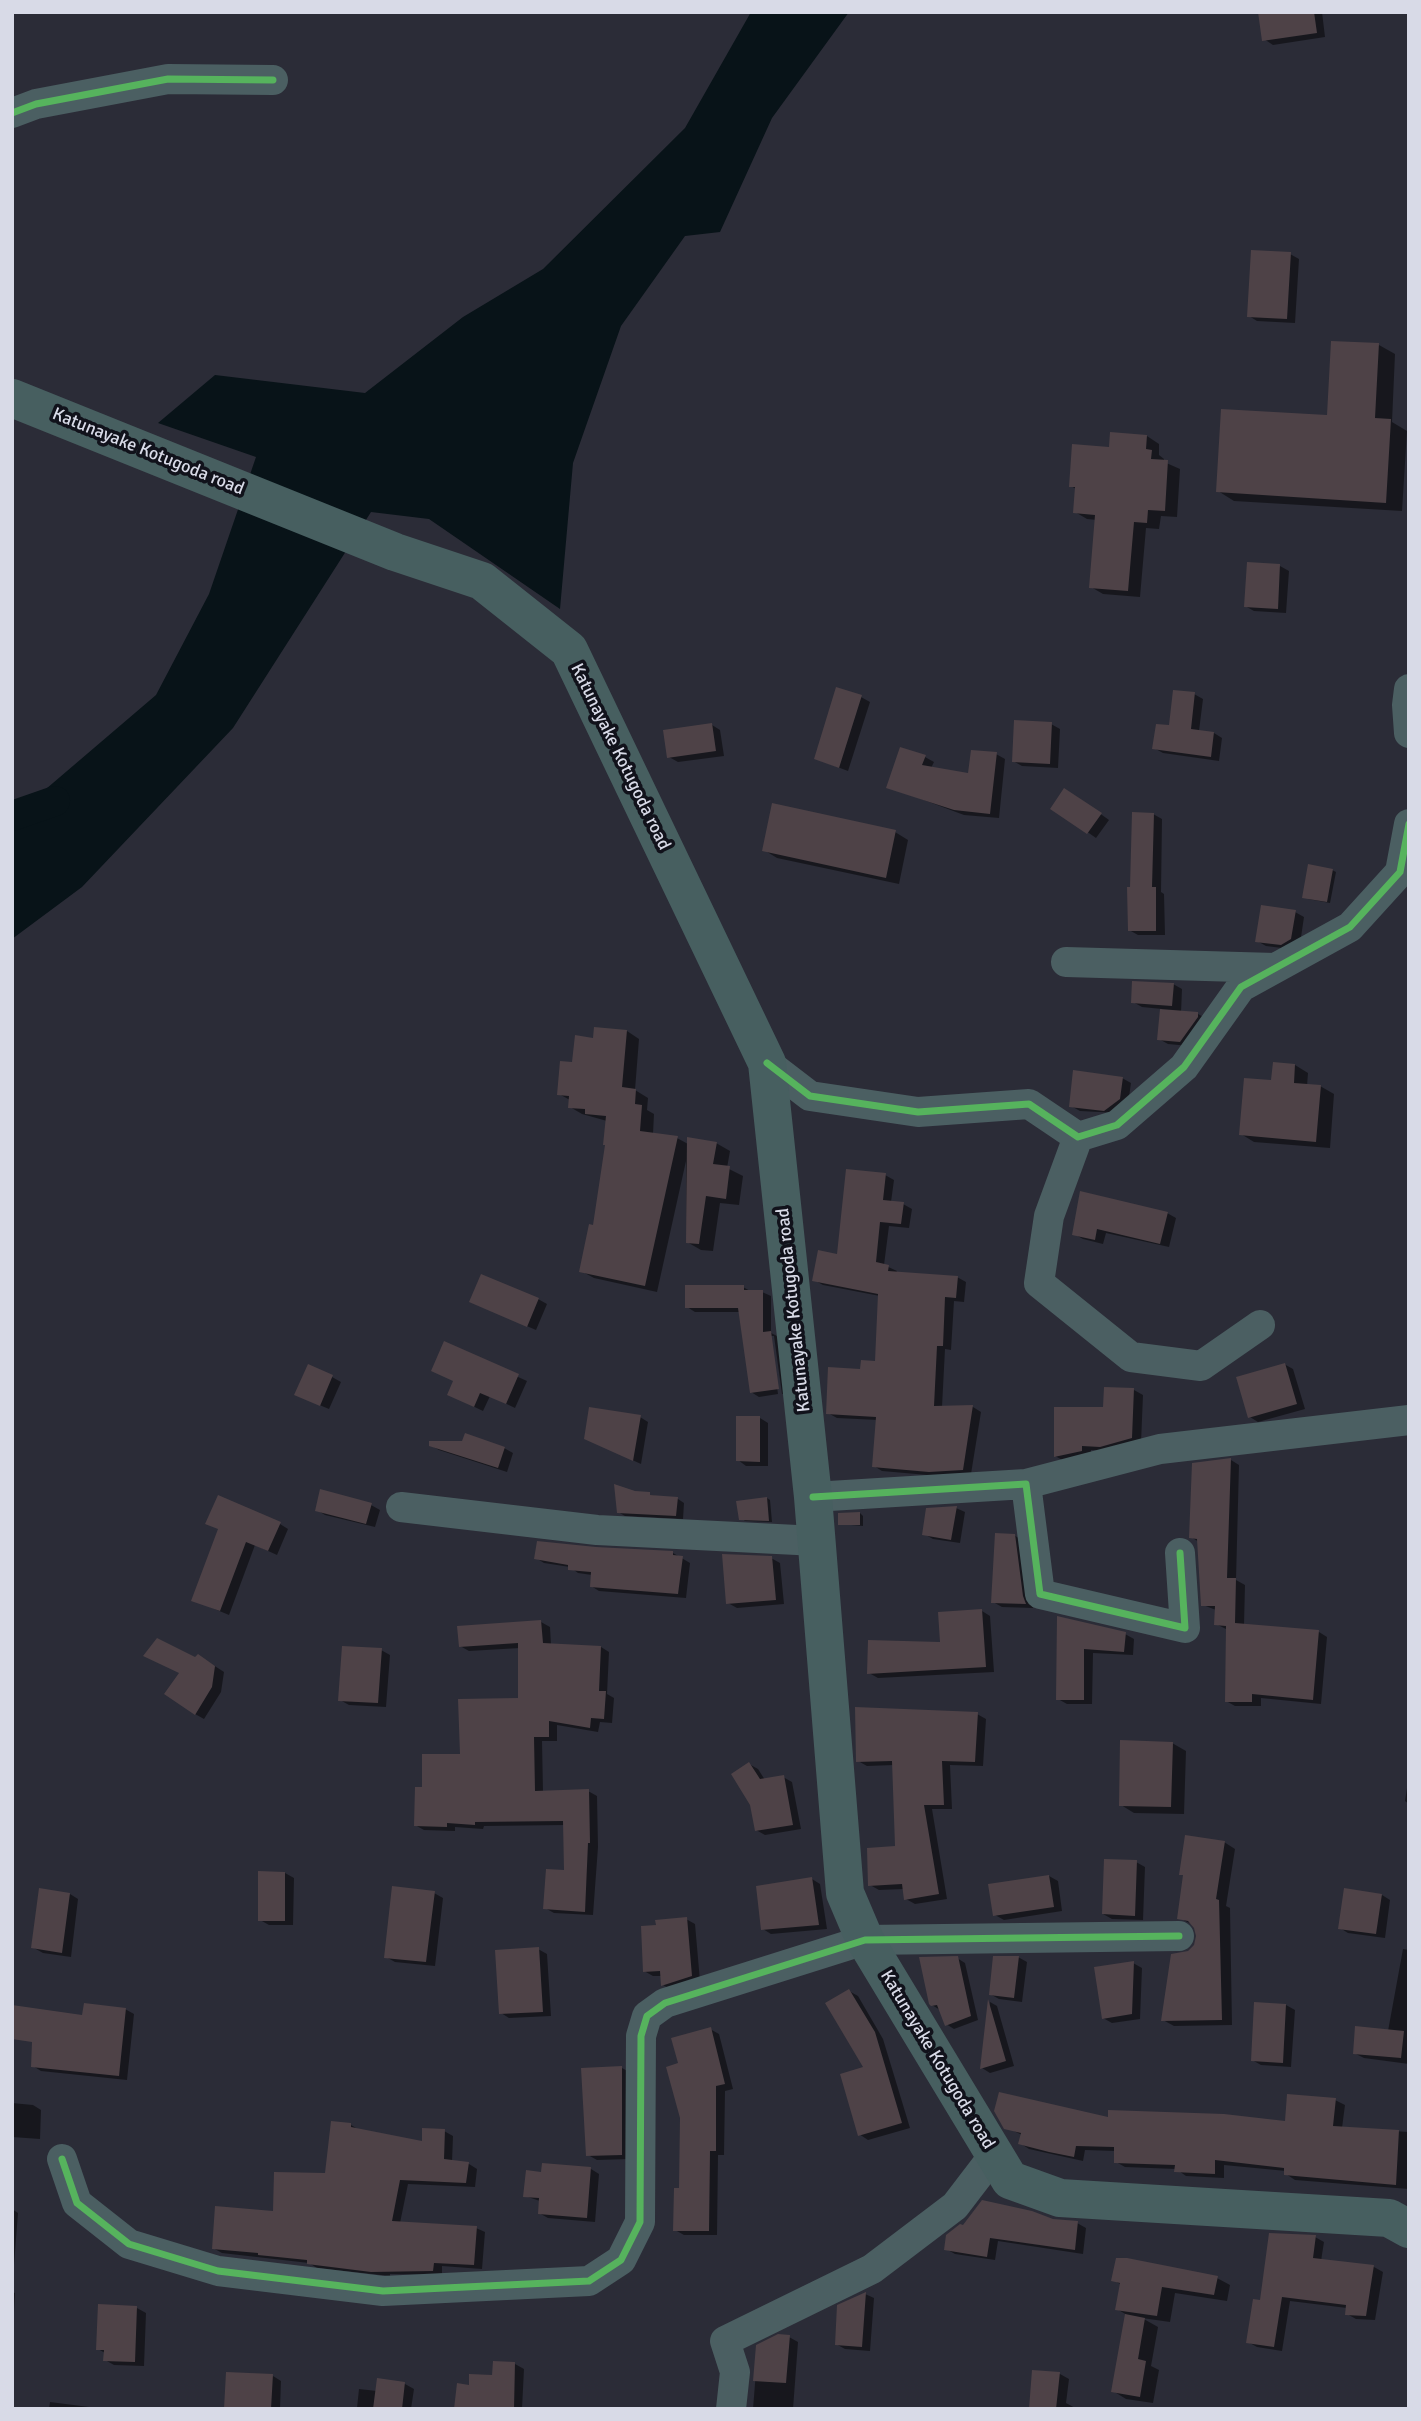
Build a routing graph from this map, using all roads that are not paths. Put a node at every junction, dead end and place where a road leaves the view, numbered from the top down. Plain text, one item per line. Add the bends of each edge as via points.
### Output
1 (273, 80) dead end
2 (12, 113) edge
3 (12, 398) edge
4 (1409, 824) edge
5 (1066, 962) dead end
6 (1275, 968) junction
7 (768, 1063) junction
8 (1078, 1137) junction
9 (1259, 1325) dead end
10 (1409, 1420) edge
11 (1026, 1484) junction
12 (813, 1497) junction
13 (401, 1507) dead end
14 (817, 1541) junction
15 (1181, 1553) dead end
16 (1179, 1936) dead end
17 (866, 1940) junction
18 (994, 2155) junction
19 (62, 2159) dead end
20 (1409, 2229) edge
21 (731, 2409) edge

1 - 2 street via 168,79 36,104
3 - 7 main road, Katunayake Kotugoda road via 395,552 482,581 569,650
4 - 6 street via 1400,872 1350,928
5 - 6 street
6 - 8 street via 1241,987 1184,1067 1117,1125
7 - 8 street via 810,1096 918,1112 1029,1104
7 - 12 main road, Katunayake Kotugoda road
8 - 9 street via 1049,1216 1040,1283 1131,1357 1200,1366
10 - 11 street via 1160,1449
11 - 12 street
11 - 15 street via 1040,1594 1185,1628
12 - 14 main road, Katunayake Kotugoda road
13 - 14 street via 597,1530
14 - 17 main road, Katunayake Kotugoda road via 845,1893
16 - 17 street
17 - 18 main road, Katunayake Kotugoda road
17 - 19 street via 665,2003 647,2016 641,2036 640,2222 621,2259 589,2281 383,2291 218,2271 129,2244 77,2203
18 - 20 main road, Katunayake Kotugoda road via 1010,2180 1060,2198 1389,2218
18 - 21 street via 955,2206 872,2269 725,2341 735,2372

